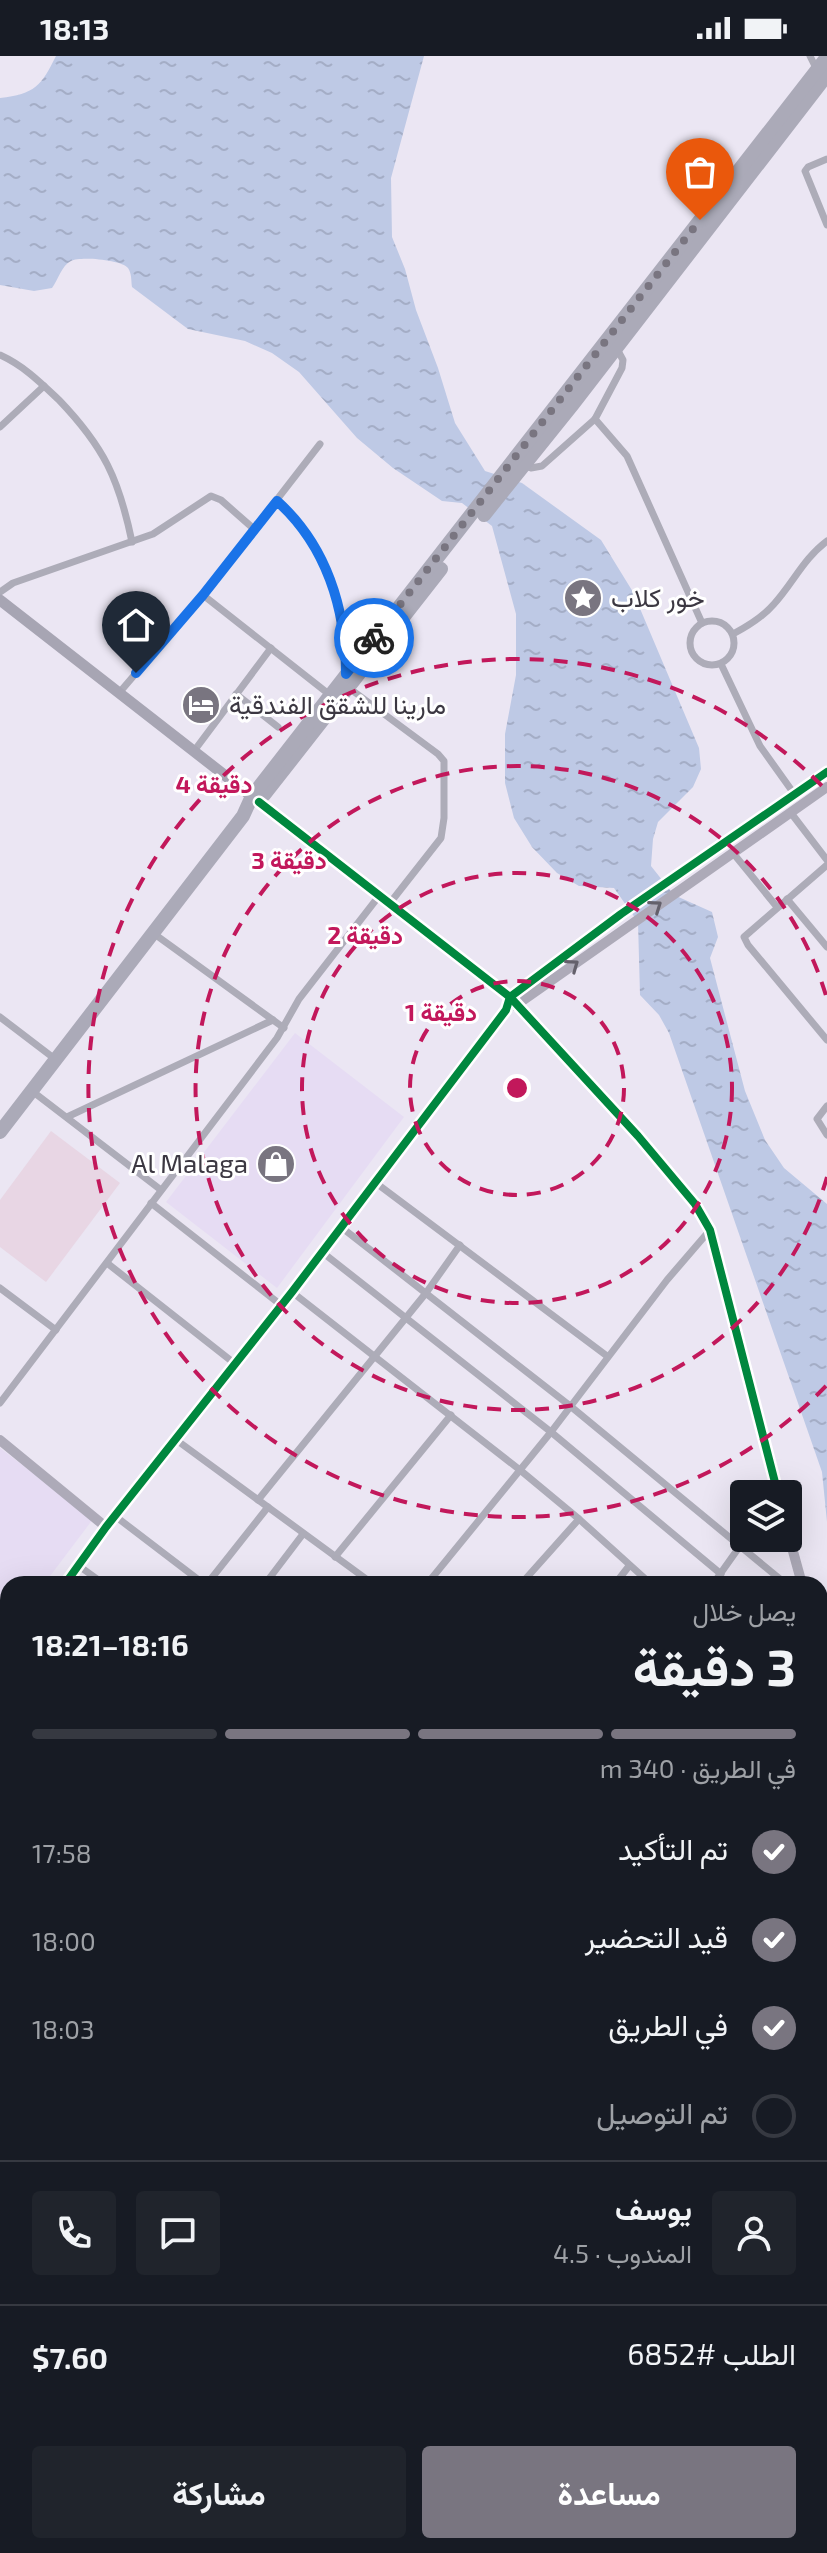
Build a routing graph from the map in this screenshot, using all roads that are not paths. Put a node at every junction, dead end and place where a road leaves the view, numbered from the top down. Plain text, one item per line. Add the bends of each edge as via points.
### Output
1 (810, 56) edge
2 (827, 57) edge
3 (824, 77) edge
4 (827, 159) edge
5 (827, 225) edge
6 (617, 348) junction
7 (0, 355) edge
8 (44, 386) junction
9 (595, 419) junction
10 (0, 427) edge
11 (320, 444) dead end
12 (517, 467) junction
13 (277, 501) junction
14 (254, 529) junction
15 (827, 541) edge
16 (132, 542) junction
17 (0, 592) edge
18 (203, 595) junction
19 (0, 600) edge
20 (702, 623) junction
21 (733, 634) junction
22 (271, 648) junction
23 (721, 664) junction
24 (348, 681) junction
25 (119, 693) junction
26 (236, 694) junction
27 (330, 695) junction
28 (278, 727) dead end
29 (194, 751) junction
30 (827, 772) edge
31 (827, 787) edge
32 (795, 795) junction
33 (253, 802) junction
34 (791, 813) junction
35 (733, 853) junction
36 (827, 862) edge
37 (379, 896) junction
38 (787, 899) junction
39 (390, 903) junction
40 (777, 907) junction
41 (152, 933) junction
42 (827, 947) edge
43 (514, 1000) junction
44 (0, 1017) edge
45 (273, 1020) junction
46 (284, 1028) junction
47 (825, 1035) edge
48 (55, 1059) junction
49 (32, 1091) junction
50 (827, 1106) edge
51 (67, 1117) junction
52 (0, 1132) edge
53 (827, 1135) edge
54 (376, 1183) junction
55 (161, 1190) junction
56 (151, 1203) junction
57 (341, 1227) junction
58 (710, 1230) junction
59 (460, 1245) junction
60 (322, 1252) junction
61 (107, 1263) junction
62 (0, 1288) edge
63 (292, 1292) junction
64 (426, 1293) junction
65 (281, 1305) junction
66 (406, 1317) junction
67 (56, 1330) junction
68 (376, 1356) junction
69 (607, 1356) junction
70 (234, 1363) junction
71 (0, 1403) edge
72 (569, 1405) junction
73 (451, 1415) junction
74 (551, 1432) junction
75 (175, 1439) junction
76 (0, 1440) edge
77 (520, 1470) junction
78 (774, 1480) edge
79 (258, 1500) junction
80 (268, 1507) junction
81 (115, 1516) junction
82 (579, 1519) junction
83 (106, 1527) junction
84 (303, 1534) junction
85 (730, 1538) edge
86 (736, 1552) edge
87 (747, 1552) edge
88 (793, 1552) edge
89 (335, 1557) junction
90 (79, 1566) junction
91 (629, 1566) junction
92 (721, 1574) joint
93 (71, 1576) edge
94 (93, 1576) edge
95 (195, 1576) edge
96 (212, 1576) edge
97 (271, 1576) edge
98 (362, 1576) edge
99 (434, 1576) edge
100 (528, 1576) edge
101 (621, 1576) edge
102 (641, 1576) edge
103 (776, 1576) edge
104 (800, 1576) edge

1 - 3 street
2 - 3 highway
3 - 6 highway
3 - 12 highway
4 - 5 street via 805,171
6 - 9 street via 622,368
6 - 12 highway
7 - 8 street
8 - 10 street
8 - 16 street via 82,425 108,463
9 - 12 street via 542,466
9 - 20 street via 627,456
11 - 13 street
12 - 24 highway
13 - 14 street
13 - 24 street via 304,529 328,574 344,627
14 - 16 street via 211,496
14 - 18 street
15 - 21 street via 774,605
16 - 17 street
18 - 22 street
18 - 25 street
19 - 25 main road
20 - 21 street via 720,622
20 - 23 street via 690,641 694,656 706,665
21 - 23 street via 732,655
22 - 26 street
22 - 27 street
23 - 32 street via 760,746
24 - 27 highway
24 - 33 highway
24 - 39 street via 444,761 441,838
25 - 29 main road
26 - 28 street
26 - 29 street
27 - 33 highway
29 - 33 main road
30 - 32 street
31 - 34 street
32 - 43 street via 621,914
33 - 37 street
33 - 41 highway
34 - 35 street
34 - 36 street
35 - 40 street
43 -> 35 street
36 - 38 street
37 - 39 street
37 - 46 street via 299,999
38 - 40 street
38 - 42 street
39 - 43 street
40 - 47 street via 747,933 745,941
41 - 45 street
41 - 48 highway
43 - 54 street
43 - 58 street via 638,1136
44 - 48 street
45 - 46 street
45 - 51 street
46 - 55 street
48 - 49 highway
49 - 51 street
49 - 52 highway
50 - 53 street via 817,1119
51 - 55 street
54 - 57 street
54 - 59 street
55 - 56 street
56 - 61 street
56 - 65 street
57 - 60 street
57 - 64 street
58 - 69 street
58 - 78 street
59 - 64 street
59 - 69 street
60 - 63 street
60 - 66 street
61 - 67 street
61 - 70 street
62 - 67 street
63 - 65 street
63 - 68 street
64 - 66 street
64 - 72 street
65 - 70 street
66 - 68 street
66 - 74 street
67 - 71 street
68 - 73 street
68 - 79 street
69 - 72 street
70 - 75 street
72 - 74 street
72 - 85 street
73 - 77 street
73 - 89 street
74 - 77 street
74 - 92 street
75 - 79 street
75 - 81 street
76 - 83 street
77 - 82 street
77 - 99 street
79 - 80 street
80 - 84 street
80 - 96 street
81 - 83 street
81 - 95 street
82 - 91 street
82 - 100 street
83 - 90 street
84 - 89 street
84 - 97 street
86 - 92 street
87 - 103 street
88 - 104 street
89 - 98 street
90 - 93 street
90 - 94 street
91 - 101 street
91 - 102 street

